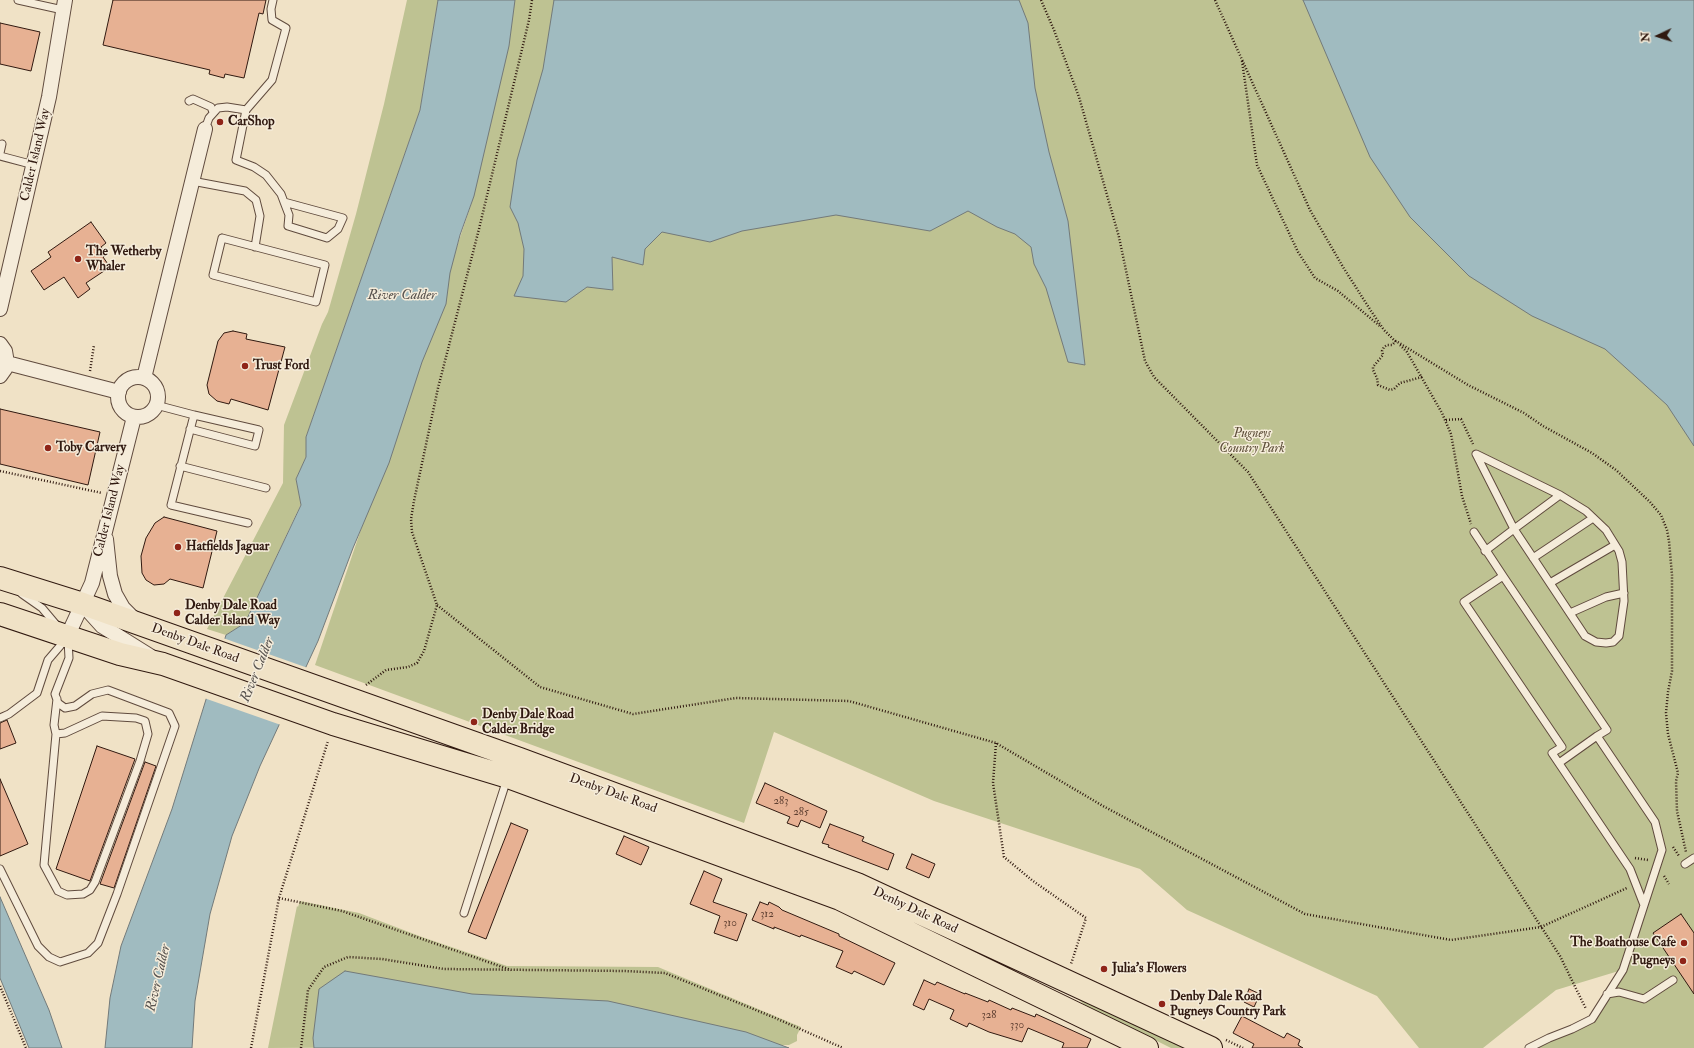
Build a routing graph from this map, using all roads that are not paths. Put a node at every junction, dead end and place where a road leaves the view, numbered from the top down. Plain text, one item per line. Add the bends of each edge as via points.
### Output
1 (18, 0) edge
2 (273, 0) edge
3 (64, 5) edge
4 (189, 100) dead end
5 (246, 110) junction
6 (213, 112) junction
7 (206, 129) joint
8 (2, 144) dead end
9 (0, 153) edge
10 (0, 156) edge
11 (34, 165) junction
12 (192, 181) junction
13 (284, 202) junction
14 (255, 246) junction
15 (0, 309) edge
16 (0, 344) edge
17 (7, 363) junction
18 (0, 376) edge
19 (144, 378) junction
20 (119, 392) junction
21 (156, 405) junction
22 (194, 414) junction
23 (134, 416) junction
24 (190, 429) junction
25 (180, 466) junction
26 (266, 488) dead end
27 (1560, 495) junction
28 (1593, 518) junction
29 (248, 523) dead end
30 (1514, 529) junction
31 (105, 531) junction
32 (1474, 532) road end
33 (1615, 545) junction
34 (1485, 551) junction
35 (1533, 558) junction
36 (1503, 576) junction
37 (0, 578) edge
38 (0, 582) edge
39 (1550, 583) junction
40 (1624, 593) junction
41 (83, 604) junction
42 (1570, 613) junction
43 (0, 614) edge
44 (142, 624) junction
45 (67, 637) junction
46 (163, 664) junction
47 (57, 699) junction
48 (0, 718) edge
49 (56, 734) junction
50 (1597, 736) junction
51 (1559, 763) junction
52 (508, 777) junction
53 (1694, 858) edge
54 (1684, 864) road end
55 (0, 869) edge
56 (1644, 905) junction
57 (464, 913) dead end
58 (1673, 980) dead end
59 (1607, 994) junction
60 (1147, 1048) edge
61 (1211, 1048) edge
62 (1529, 1048) edge

1 - 3 lane
2 - 5 lane via 272,20 286,28 272,80
3 - 11 street, Calder Island Way via 49,97
4 - 6 lane via 193,99 211,107
5 - 6 lane via 227,107 218,108
5 - 13 lane via 236,160 266,175
6 - 7 lane
7 - 12 street
8 - 9 lane
10 - 11 lane
11 - 15 street, Calder Island Way
12 - 14 lane via 245,191 256,200 260,216
12 - 19 street
13 - 13 lane via 289,215 288,226 327,238 338,229 343,218
14 - 14 lane via 222,238 213,275 316,302 325,265
16 - 17 street via 5,351
17 - 18 street
17 - 20 street
19 - 20 street via 131,378
19 - 21 street via 150,381 158,392
20 - 23 street via 118,398 123,410
21 - 22 lane
21 - 23 street via 147,415
22 - 24 lane
22 - 24 lane via 259,430 255,446
23 - 31 street, Calder Island Way
24 - 25 lane
25 - 26 lane
25 - 29 lane via 171,504
27 - 28 lane
27 - 30 lane
27 - 30 lane via 1476,454
28 - 33 lane via 1606,530
28 - 35 lane
30 - 34 lane
30 - 35 lane
31 - 41 street, Calder Island Way via 92,583
31 - 44 street via 110,576 115,594 123,608
32 - 34 lane
33 - 39 lane
33 - 40 lane via 1622,562
34 - 36 lane
35 - 39 lane
36 - 50 lane via 1607,730
36 - 51 lane via 1464,602 1562,746 1552,753
37 - 41 main road, Denby Dale Road
38 - 45 lane via 36,603
39 - 42 lane
40 - 42 lane via 1606,597
40 - 42 lane via 1619,636 1613,642 1596,642 1585,636
41 - 44 main road, Denby Dale Road
41 - 45 street, Calder Island Way
41 - 46 street via 97,622
43 - 45 main road, Denby Dale Road
44 - 61 main road, Denby Dale Road via 857,884
45 - 46 main road, Denby Dale Road via 120,654
45 - 47 lane via 69,658 56,694
45 - 48 lane via 48,660 37,693
46 - 52 main road, Denby Dale Road via 333,724
47 - 49 lane via 54,725
47 - 55 lane via 65,708 75,706 92,694 108,690 169,713 175,726 98,943 88,953 75,958 60,962 49,957 38,946
49 - 49 lane via 102,716 145,721 148,734 95,882 90,890 83,894 67,895 58,890 44,864
50 - 51 lane
50 - 56 lane via 1655,822 1662,850
51 - 56 lane via 1630,869
52 - 57 lane
52 - 60 main road, Denby Dale Road via 840,899
53 - 54 lane
56 - 59 lane via 1623,970
58 - 59 lane via 1644,1000 1619,992
59 - 62 lane via 1592,1019

